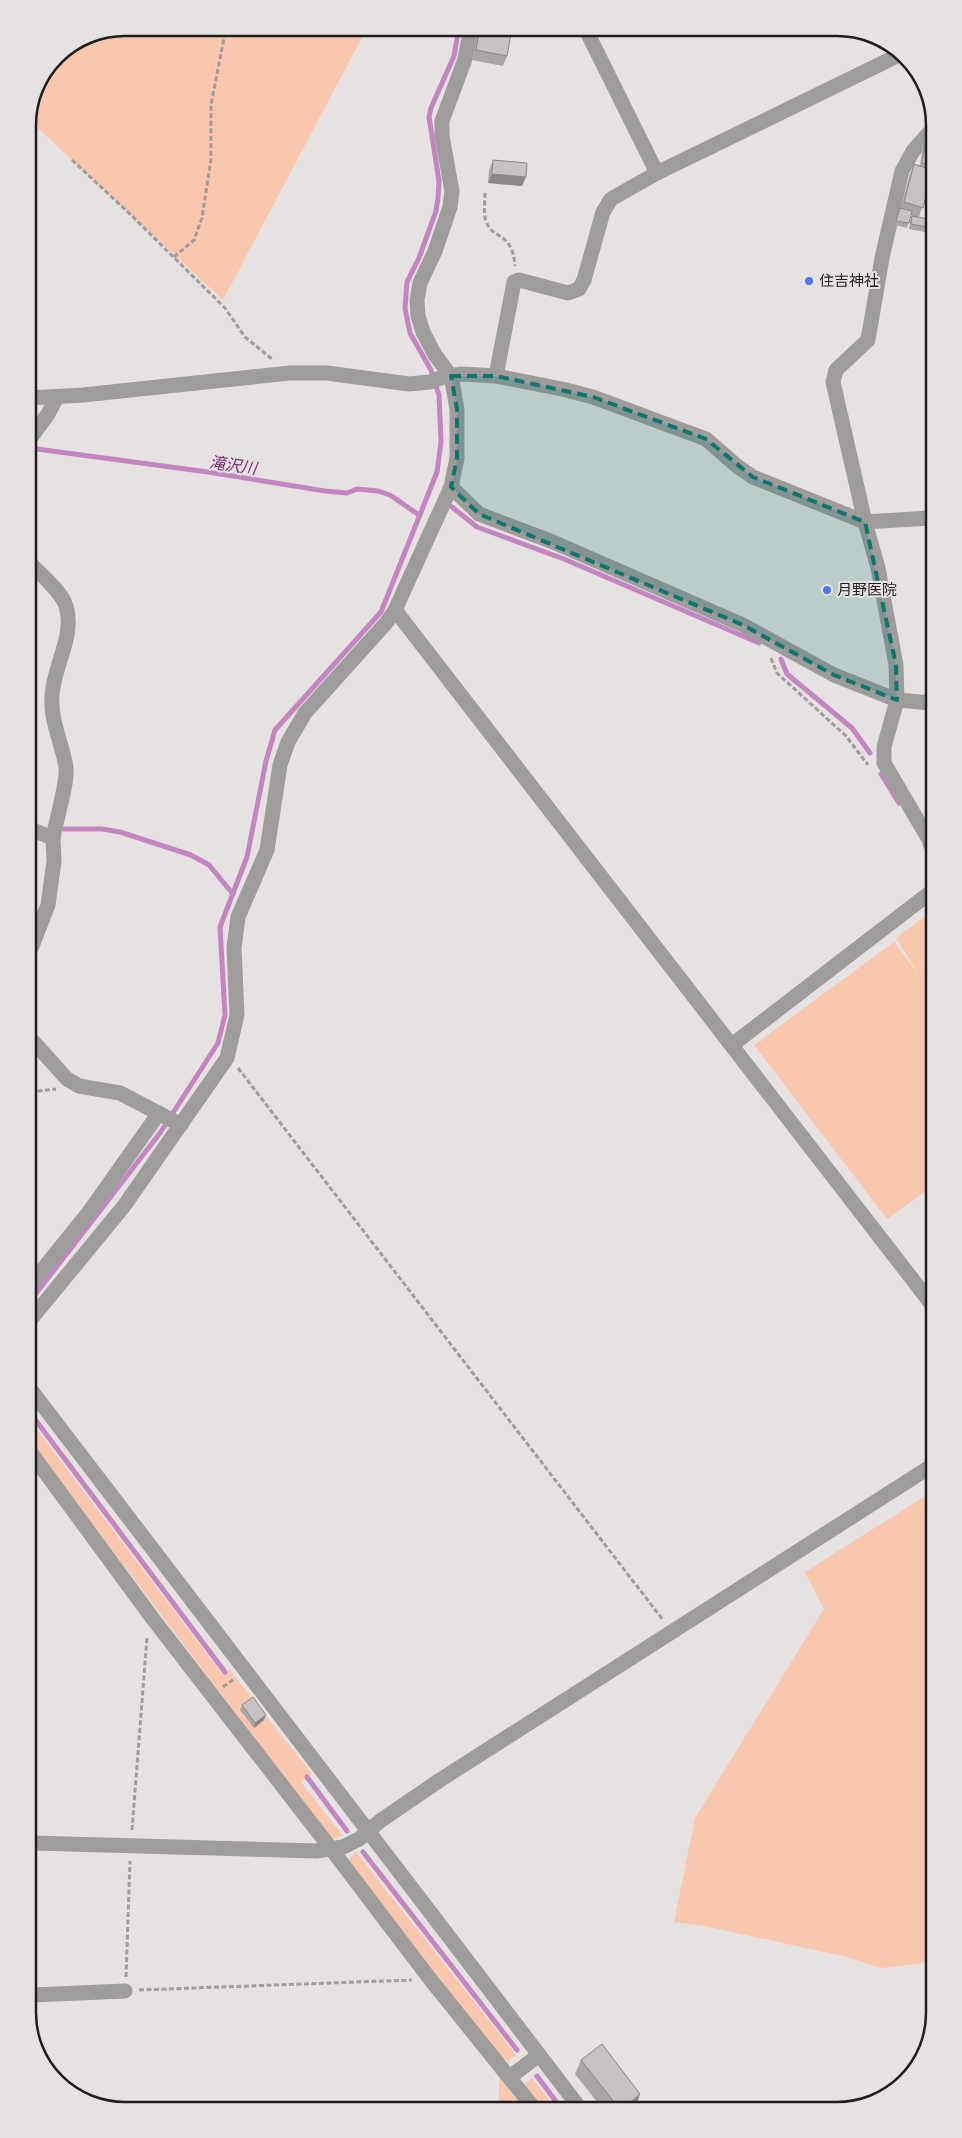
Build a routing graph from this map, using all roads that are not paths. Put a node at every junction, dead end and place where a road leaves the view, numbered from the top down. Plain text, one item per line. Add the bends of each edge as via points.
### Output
1 (469, 36) edge
2 (589, 36) edge
3 (894, 57) edge
4 (926, 136) edge
5 (657, 173) junction
6 (496, 376) junction
7 (441, 378) junction
8 (57, 397) junction
9 (36, 398) edge
10 (36, 430) edge
11 (451, 487) junction
12 (926, 518) edge
13 (865, 522) junction
14 (36, 569) edge
15 (395, 610) junction
16 (897, 700) junction
17 (926, 703) edge
18 (36, 831) edge
19 (926, 834) edge
20 (53, 838) junction
21 (926, 896) edge
22 (36, 936) edge
23 (36, 1045) edge
24 (732, 1046) junction
25 (159, 1114) junction
26 (181, 1125) junction
27 (36, 1278) edge
28 (926, 1298) edge
29 (36, 1313) edge
30 (36, 1397) edge
31 (36, 1460) edge
32 (926, 1470) edge
33 (368, 1832) junction
34 (36, 1843) edge
35 (332, 1850) junction
36 (126, 1991) road end
37 (36, 1995) edge
38 (539, 2056) junction
39 (510, 2077) junction
40 (529, 2102) edge
41 (575, 2102) edge

1 - 7 street via 465,58 442,120 452,191 450,207 435,252 420,283 417,300 418,316
2 - 5 street
3 - 5 street
4 - 13 street via 902,171 868,340 836,370 833,382
5 - 6 street via 606,204 579,290 568,293 519,280 514,282
6 - 7 street via 462,374
6 - 13 street via 593,397 706,439 753,477
7 - 8 street via 409,384 336,374 290,373
7 - 11 street via 457,409 457,458
8 - 9 street
8 - 10 street
11 - 15 street
11 - 16 street via 479,514 553,542 743,624 834,675
12 - 13 street
13 - 16 street via 878,568 896,665
14 - 20 street via 66,603 69,619 52,694 52,718 66,766
15 - 24 street
15 - 26 street via 305,713 288,742 280,765 266,850 235,929 237,1015 227,1058
16 - 17 street
16 - 19 street via 884,747 884,763
18 - 20 street
20 - 22 street via 54,861 48,905
21 - 24 street
23 - 25 street via 67,1079 79,1086 120,1093
24 - 28 street
25 - 26 street
25 - 27 street via 89,1212
26 - 29 street via 124,1206
30 - 33 street
31 - 35 street via 153,1619
32 - 33 street via 440,1780
33 - 35 street
33 - 38 street
34 - 35 street
35 - 39 street
36 - 37 street
38 - 39 street
38 - 41 street
39 - 40 street

